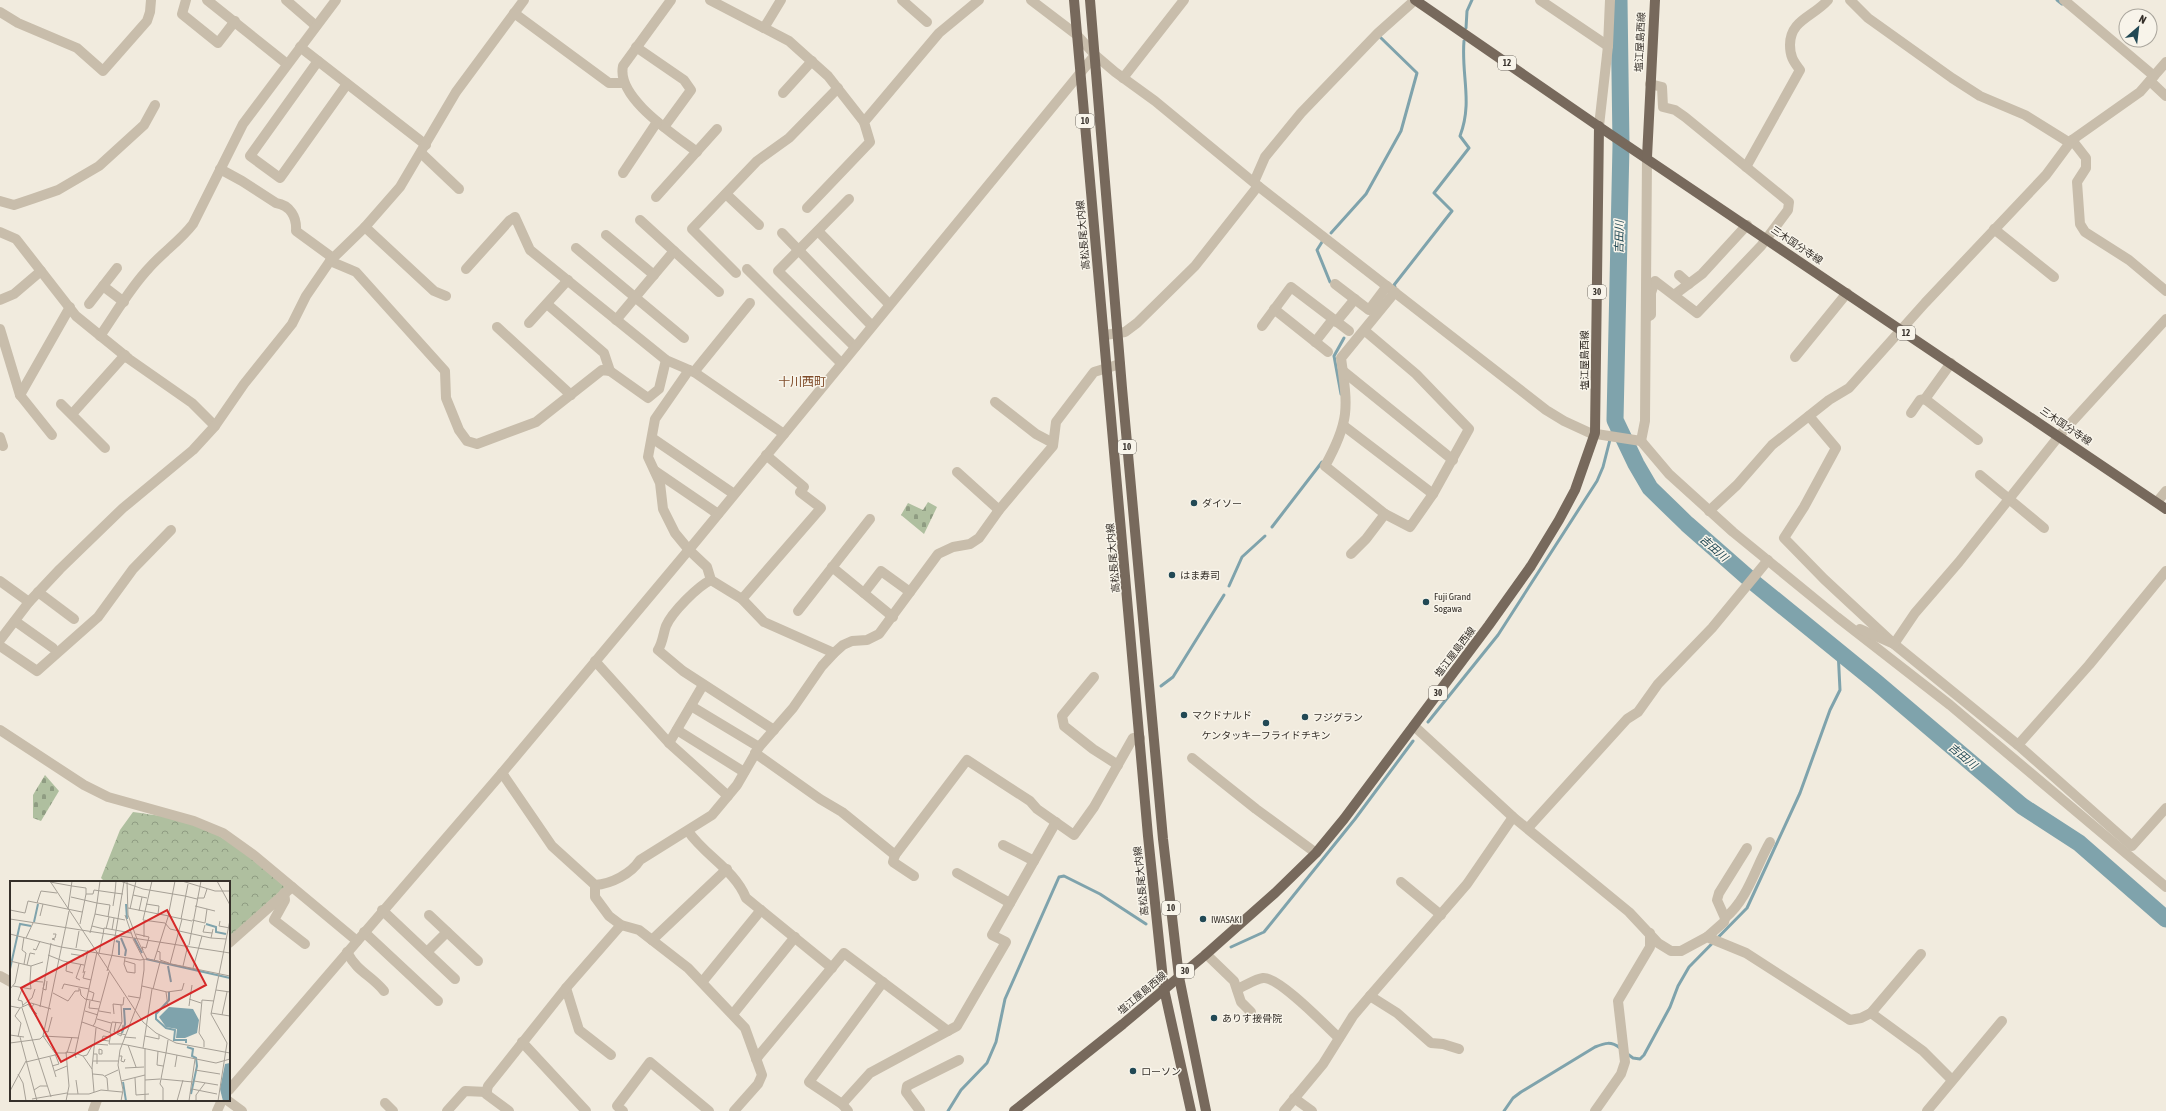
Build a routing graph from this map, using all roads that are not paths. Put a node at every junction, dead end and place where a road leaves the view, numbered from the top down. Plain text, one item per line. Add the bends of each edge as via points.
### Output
1 (151, 0) edge
2 (186, 0) edge
3 (207, 0) edge
4 (286, 0) edge
5 (336, 0) edge
6 (524, 0) edge
7 (671, 0) edge
8 (710, 0) edge
9 (781, 0) edge
10 (902, 0) edge
11 (979, 0) edge
12 (1031, 0) edge
13 (1074, 0) edge
14 (1090, 0) edge
15 (1184, 0) edge
16 (1415, 0) edge
17 (1540, 0) edge
18 (1610, 0) edge
19 (1655, 0) edge
20 (1828, 0) edge
21 (1850, 0) edge
22 (2064, 0) edge
23 (514, 13) junction
24 (1, 14) edge
25 (235, 21) junction
26 (927, 22) dead end
27 (316, 26) junction
28 (764, 28) junction
29 (1077, 35) junction
30 (1608, 46) junction
31 (300, 47) junction
32 (636, 47) junction
33 (1095, 55) junction
34 (318, 61) junction
35 (812, 61) junction
36 (2166, 62) edge
37 (288, 64) junction
38 (1080, 72) junction
39 (1123, 78) junction
40 (2152, 79) junction
41 (624, 83) junction
42 (347, 84) junction
43 (1650, 84) junction
44 (838, 88) junction
45 (783, 93) dead end
46 (2166, 96) edge
47 (155, 105) dead end
48 (864, 122) junction
49 (660, 124) junction
50 (1600, 127) junction
51 (717, 129) dead end
52 (2071, 142) junction
53 (423, 149) junction
54 (697, 152) junction
55 (1646, 156) junction
56 (1746, 167) junction
57 (220, 169) junction
58 (623, 173) dead end
59 (1256, 184) junction
60 (459, 189) dead end
61 (726, 194) junction
62 (656, 197) dead end
63 (849, 199) dead end
64 (0, 201) edge
65 (808, 208) dead end
66 (640, 220) dead end
67 (759, 225) dead end
68 (1747, 225) junction
69 (365, 227) junction
70 (1994, 229) junction
71 (818, 231) junction
72 (0, 232) edge
73 (782, 232) dead end
74 (606, 235) dead end
75 (1766, 238) junction
76 (576, 248) dead end
77 (799, 250) junction
78 (674, 251) junction
79 (331, 260) junction
80 (117, 268) dead end
81 (466, 269) dead end
82 (747, 269) dead end
83 (41, 271) junction
84 (736, 273) dead end
85 (654, 275) junction
86 (1680, 275) dead end
87 (2054, 276) dead end
88 (568, 280) junction
89 (1335, 284) dead end
90 (1689, 284) junction
91 (103, 286) junction
92 (1391, 289) junction
93 (2166, 291) edge
94 (719, 292) dead end
95 (1847, 293) junction
96 (1674, 295) junction
97 (446, 296) dead end
98 (635, 298) junction
99 (1355, 299) junction
100 (0, 300) edge
101 (124, 302) junction
102 (750, 303) dead end
103 (89, 304) dead end
104 (547, 304) junction
105 (890, 304) junction
106 (70, 307) junction
107 (1274, 309) junction
108 (1646, 318) junction
109 (2166, 319) edge
110 (616, 320) junction
111 (1335, 320) junction
112 (529, 323) dead end
113 (872, 326) junction
114 (1262, 326) dead end
115 (497, 327) dead end
116 (0, 329) edge
117 (1364, 330) junction
118 (1901, 330) junction
119 (1349, 331) dead end
120 (1118, 334) junction
121 (1104, 335) junction
122 (100, 336) junction
123 (684, 338) dead end
124 (1315, 342) junction
125 (855, 347) junction
126 (1328, 352) dead end
127 (124, 355) junction
128 (1796, 357) dead end
129 (666, 360) junction
130 (841, 363) junction
131 (1951, 363) junction
132 (1120, 364) junction
133 (1108, 368) junction
134 (610, 371) junction
135 (692, 371) junction
136 (1342, 371) junction
137 (20, 395) junction
138 (571, 395) junction
139 (1925, 399) junction
140 (995, 402) dead end
141 (62, 404) dead end
142 (1911, 413) dead end
143 (72, 414) junction
144 (1809, 416) junction
145 (215, 426) junction
146 (1344, 426) junction
147 (784, 434) junction
148 (1598, 434) junction
149 (52, 435) dead end
150 (2059, 436) junction
151 (652, 438) junction
152 (1978, 440) dead end
153 (1639, 441) junction
154 (1053, 443) junction
155 (105, 448) dead end
156 (766, 456) junction
157 (1453, 460) junction
158 (655, 471) junction
159 (957, 472) dead end
160 (1980, 474) dead end
161 (2166, 491) edge
162 (734, 494) junction
163 (1433, 494) junction
164 (2008, 500) junction
165 (2156, 502) junction
166 (2166, 509) edge
167 (999, 510) junction
168 (1710, 511) junction
169 (718, 514) junction
170 (1385, 514) junction
171 (870, 519) dead end
172 (2044, 528) dead end
173 (171, 530) dead end
174 (688, 550) junction
175 (1351, 554) dead end
176 (1765, 564) junction
177 (832, 567) junction
178 (2166, 571) edge
179 (0, 580) edge
180 (711, 580) junction
181 (38, 592) junction
182 (910, 592) junction
183 (864, 593) junction
184 (742, 599) junction
185 (29, 602) junction
186 (798, 610) dead end
187 (893, 617) junction
188 (1837, 617) junction
189 (74, 619) dead end
190 (15, 621) junction
191 (0, 640) edge
192 (1894, 644) junction
193 (0, 646) edge
194 (53, 648) dead end
195 (834, 653) junction
196 (595, 660) junction
197 (1094, 677) dead end
198 (703, 685) junction
199 (691, 706) junction
200 (1414, 726) junction
201 (0, 730) edge
202 (677, 730) junction
203 (774, 730) junction
204 (1140, 738) junction
205 (669, 743) junction
206 (2018, 745) junction
207 (757, 750) junction
208 (1192, 758) dead end
209 (1118, 765) junction
210 (744, 772) junction
211 (502, 773) junction
212 (728, 796) junction
213 (2166, 808) edge
214 (1513, 817) junction
215 (1056, 822) junction
216 (1528, 828) junction
217 (688, 831) junction
218 (1770, 842) dead end
219 (1003, 845) dead end
220 (1316, 853) junction
221 (895, 855) junction
222 (1761, 857) junction
223 (1034, 861) junction
224 (727, 869) junction
225 (957, 873) dead end
226 (914, 876) dead end
227 (1401, 882) dead end
228 (595, 885) junction
229 (2166, 887) edge
230 (288, 890) junction
231 (1010, 903) junction
232 (382, 910) junction
233 (761, 910) junction
234 (429, 915) dead end
235 (1441, 915) junction
236 (1725, 918) junction
237 (621, 925) junction
238 (364, 932) junction
239 (447, 932) junction
240 (1650, 933) junction
241 (795, 937) junction
242 (1711, 939) junction
243 (652, 940) junction
244 (356, 941) junction
245 (230, 942) edge
246 (305, 944) dead end
247 (347, 952) junction
248 (427, 952) junction
249 (1206, 954) junction
250 (1920, 954) dead end
251 (478, 961) dead end
252 (832, 968) junction
253 (0, 976) edge
254 (1179, 977) junction
255 (455, 979) dead end
256 (10, 981) edge
257 (703, 981) junction
258 (883, 982) junction
259 (566, 988) junction
260 (1164, 989) junction
261 (1237, 989) junction
262 (384, 991) dead end
263 (1370, 996) junction
264 (438, 1001) dead end
265 (1251, 1012) dead end
266 (1872, 1013) junction
267 (733, 1014) junction
268 (2002, 1021) dead end
269 (948, 1031) junction
270 (1339, 1038) junction
271 (522, 1042) junction
272 (1460, 1049) dead end
273 (611, 1055) dead end
274 (756, 1058) junction
275 (959, 1060) dead end
276 (1952, 1080) junction
277 (230, 1089) edge
278 (487, 1092) junction
279 (1294, 1098) junction
280 (97, 1101) edge
281 (222, 1101) edge
282 (228, 1101) edge
283 (385, 1103) dead end
284 (702, 1109) edge
285 (846, 1109) edge
286 (93, 1111) edge
287 (217, 1111) edge
288 (242, 1111) edge
289 (394, 1111) edge
290 (448, 1111) edge
291 (509, 1111) edge
292 (586, 1111) edge
293 (623, 1111) edge
294 (734, 1111) edge
295 (920, 1111) edge
296 (1014, 1111) edge
297 (1191, 1111) edge
298 (1206, 1111) edge
299 (1284, 1111) edge
300 (1312, 1111) edge
301 (1595, 1111) edge
302 (1927, 1111) edge

1 - 24 street via 147,21 103,71 78,48
2 - 25 street via 182,14 218,43
3 - 25 street
4 - 27 street
5 - 27 street
6 - 23 street
7 - 32 street
8 - 28 street
9 - 28 street
10 - 26 street
11 - 48 street via 939,33
12 - 29 street
13 - 29 main road, 高松長尾大内線 / 10
14 - 33 main road, 10
15 - 39 street
16 - 50 main road, 三木国分寺線 / 12
16 - 59 street via 1378,33 1301,113 1265,157
17 - 30 street
18 - 30 street
19 - 43 main road, 塩江屋島西線
20 - 56 street via 1793,28 1790,57 1800,70
21 - 52 street via 1868,18 1980,96 2025,115
22 - 40 street
23 - 41 street via 609,83
23 - 53 street via 464,80
25 - 37 street
27 - 31 street
28 - 35 street via 789,41
29 - 33 street
29 - 38 main road, 高松長尾大内線 / 10
30 - 50 street
31 - 34 street
31 - 37 street
32 - 41 street via 623,66 621,75
32 - 49 street via 684,80 691,90
33 - 38 street
33 - 39 street
33 - 120 main road, 10
34 - 42 street
34 - 42 street via 250,156 280,178
35 - 44 street
35 - 45 street
36 - 40 street
37 - 57 street via 243,124
38 - 105 street
38 - 121 main road, 高松長尾大内線 / 10
39 - 59 street
40 - 46 street
40 - 52 street via 2124,105
41 - 49 street via 645,112
42 - 53 street
43 - 55 main road, 塩江屋島西線
43 - 56 street via 1662,87 1663,107 1676,110 1685,116
44 - 48 street
44 - 61 street via 789,138 757,162
47 - 64 street via 144,125 99,166 58,190 14,204
48 - 65 street via 870,142
49 - 54 street
49 - 58 street
50 - 55 main road, 三木国分寺線 / 12
50 - 148 main road, 塩江屋島西線 / 30
51 - 54 street
52 - 70 street via 2046,175
52 - 93 street via 2086,158 2086,168 2077,182 2080,224 2085,232 2129,260
53 - 60 street
53 - 69 street via 400,186
54 - 62 street
55 - 68 main road, 三木国分寺線 / 12
55 - 108 street
56 - 75 street via 1789,202 1788,210
57 - 79 street via 276,203 282,204 297,221 296,231
57 - 101 street via 193,224 182,238 150,266
59 - 92 street
59 - 120 street via 1195,266 1137,323
61 - 67 street
61 - 84 street via 692,229
63 - 71 street
66 - 78 street
68 - 75 main road, 三木国分寺線 / 12
68 - 90 street via 1702,274
69 - 79 street
69 - 97 street via 428,286
70 - 87 street
70 - 118 street
71 - 77 street
71 - 105 street
72 - 83 street via 16,239
73 - 77 street
74 - 85 street
75 - 95 main road, 三木国分寺線 / 12
75 - 96 street via 1697,313
76 - 98 street
77 - 113 street
77 - 125 street via 778,271
78 - 85 street
78 - 94 street
79 - 138 street via 356,272 445,371 446,398 459,430 467,441 477,444 536,422
79 - 145 street via 306,296 292,324 244,384
80 - 91 street
81 - 88 street via 515,217 530,250
82 - 130 street
83 - 100 street via 14,294
83 - 106 street
85 - 98 street
86 - 90 street
88 - 104 street
88 - 110 street
89 - 99 street
90 - 96 street
91 - 101 street
91 - 103 street
92 - 99 street via 1369,310
92 - 117 street
92 - 148 street via 1546,410 1564,421
95 - 118 main road, 三木国分寺線 / 12
95 - 128 street
96 - 108 street via 1655,281 1651,293 1650,315
98 - 110 street
98 - 123 street
99 - 111 street
101 - 122 street
102 - 135 street
104 - 112 street
104 - 134 street via 604,353
105 - 113 street
106 - 122 street via 76,316
106 - 137 street
107 - 111 street via 1291,287
107 - 114 street
107 - 124 street
108 - 153 street via 1645,421
109 - 150 street
110 - 129 street
111 - 119 street
111 - 124 street
113 - 125 street
115 - 138 street
116 - 137 street
117 - 136 street via 1341,358
117 - 157 street via 1416,374 1469,429
118 - 131 main road, 三木国分寺線 / 12
118 - 144 street via 1849,388
120 - 121 street
120 - 132 main road, 10
121 - 133 main road, 高松長尾大内線 / 10
122 - 127 street
124 - 126 street
125 - 130 street
127 - 143 street
127 - 145 street via 192,403
129 - 134 street via 659,389 648,398
129 - 135 street
130 - 147 street
131 - 139 street
131 - 150 main road, 三木国分寺線 / 12
132 - 133 street
132 - 254 main road, 10 via 1163,839
133 - 154 street via 1094,372 1061,414 1056,422
133 - 204 main road, 高松長尾大内線 / 10
134 - 138 street via 602,370
135 - 147 street
135 - 151 street via 655,419
136 - 146 street via 1346,405
136 - 157 street
137 - 149 street
139 - 142 street via 1920,400
139 - 152 street
140 - 154 street via 1036,434
141 - 143 street
143 - 155 street
144 - 168 street via 1772,445 1738,485
144 - 192 street via 1836,448 1784,538
145 - 181 street via 193,450 123,508
146 - 163 street
146 - 170 street via 1337,446 1325,466
147 - 156 street
148 - 153 street
148 - 200 main road, 塩江屋島西線 / 30 via 1575,490 1536,557
150 - 164 street
150 - 165 main road, 三木国分寺線 / 12
151 - 158 street via 648,457
151 - 162 street
153 - 168 street via 1669,474
154 - 167 street
156 - 162 street
156 - 184 street via 804,486 800,492 821,508
157 - 163 street
158 - 169 street
158 - 174 street via 660,483 663,509 675,533
159 - 167 street
160 - 164 street
161 - 165 street
162 - 169 street
163 - 170 street via 1410,527
164 - 172 street
164 - 192 street via 1915,613
165 - 166 main road, 三木国分寺線 / 12
167 - 182 street via 979,538 970,544 953,547 938,554
168 - 176 street
169 - 174 street
170 - 175 street
171 - 177 street
173 - 193 street via 133,569 98,618 37,671
174 - 180 street via 707,567
174 - 196 street
176 - 188 street
176 - 216 street via 1712,628 1658,684 1638,712 1627,719
177 - 183 street
177 - 186 street
178 - 206 street via 2094,659
179 - 185 street
180 - 184 street
180 - 198 street via 703,584 667,625 658,650
181 - 185 street
181 - 189 street
182 - 183 street via 881,571
182 - 187 street
183 - 187 street
184 - 195 street via 764,622
185 - 190 street
187 - 195 street via 879,634 867,640 852,641
188 - 192 street
188 - 229 street via 1950,705
190 - 191 street
190 - 194 street
192 - 206 street
195 - 203 street
196 - 205 street
196 - 211 street
197 - 209 street via 1062,716 1064,726
198 - 199 street
198 - 203 street
199 - 202 street
199 - 207 street
200 - 214 street
200 - 220 main road, 塩江屋島西線 / 30
201 - 230 street via 84,785 108,797 194,821 222,833 255,856
202 - 205 street
202 - 210 street
203 - 207 street
204 - 209 street via 1133,738
204 - 260 main road, 高松長尾大内線 / 10
205 - 212 street
206 - 213 street via 2132,846
207 - 210 street
207 - 221 street via 820,800 842,812
208 - 220 street
209 - 215 street via 1094,807 1074,835
210 - 212 street
211 - 228 street via 552,846
211 - 232 street
212 - 217 street via 712,815
214 - 216 street
214 - 235 street via 1468,884
215 - 221 street via 1037,809 1030,800 967,760
215 - 223 street
216 - 240 street via 1629,912
217 - 224 street via 694,840
217 - 228 street via 640,860 636,866 608,884
218 - 222 street
219 - 223 street
220 - 249 main road, 塩江屋島西線 / 30 via 1275,894
221 - 226 street via 893,862
222 - 236 street via 1743,898 1736,909
222 - 236 street via 1745,846 1717,900
223 - 231 street
224 - 233 street via 741,885 746,898
224 - 243 street
225 - 231 street
227 - 235 street
228 - 237 street via 595,897 609,916
230 - 244 street
230 - 245 street
230 - 246 street via 274,920
231 - 269 street via 992,935 1006,942 957,1026
232 - 238 street
232 - 248 street
233 - 241 street
233 - 257 street
234 - 239 street
235 - 263 street
236 - 242 street
237 - 243 street via 639,930
237 - 259 street
238 - 244 street
238 - 264 street
239 - 248 street
239 - 251 street
240 - 242 street via 1658,943 1671,950 1681,951
240 - 301 street via 1650,947 1618,1001 1625,1062 1621,1074
241 - 252 street
241 - 267 street
242 - 266 street via 1746,953 1850,1020
243 - 257 street
244 - 247 street
247 - 262 street via 358,970 374,980
247 - 277 street
248 - 255 street
249 - 254 main road, 塩江屋島西線 / 30
249 - 261 street via 1234,981
250 - 266 street
252 - 258 street via 844,953
252 - 274 street
253 - 256 street
254 - 260 main road, 塩江屋島西線 / 30
254 - 298 main road, 10
257 - 267 street
258 - 269 street
258 - 285 street via 809,1082
259 - 271 street
259 - 273 street via 579,1030
260 - 296 main road, 塩江屋島西線 / 30
260 - 297 main road, 高松長尾大内線 / 10
261 - 265 street via 1241,1002
261 - 270 street via 1263,978 1271,978
263 - 270 street
263 - 272 street via 1397,1013 1431,1043
266 - 276 street via 1923,1051
267 - 274 street via 746,1028
268 - 276 street
269 - 285 street via 870,1073
270 - 279 street via 1323,1064
271 - 278 street via 488,1086
271 - 292 street
274 - 294 street via 762,1075 758,1084
275 - 295 street via 907,1086 906,1092
276 - 302 street
278 - 290 street via 465,1091
278 - 291 street via 486,1094
279 - 299 street
279 - 300 street
280 - 286 street
281 - 287 street
282 - 288 street
283 - 289 street
284 - 293 street via 650,1062 617,1106

